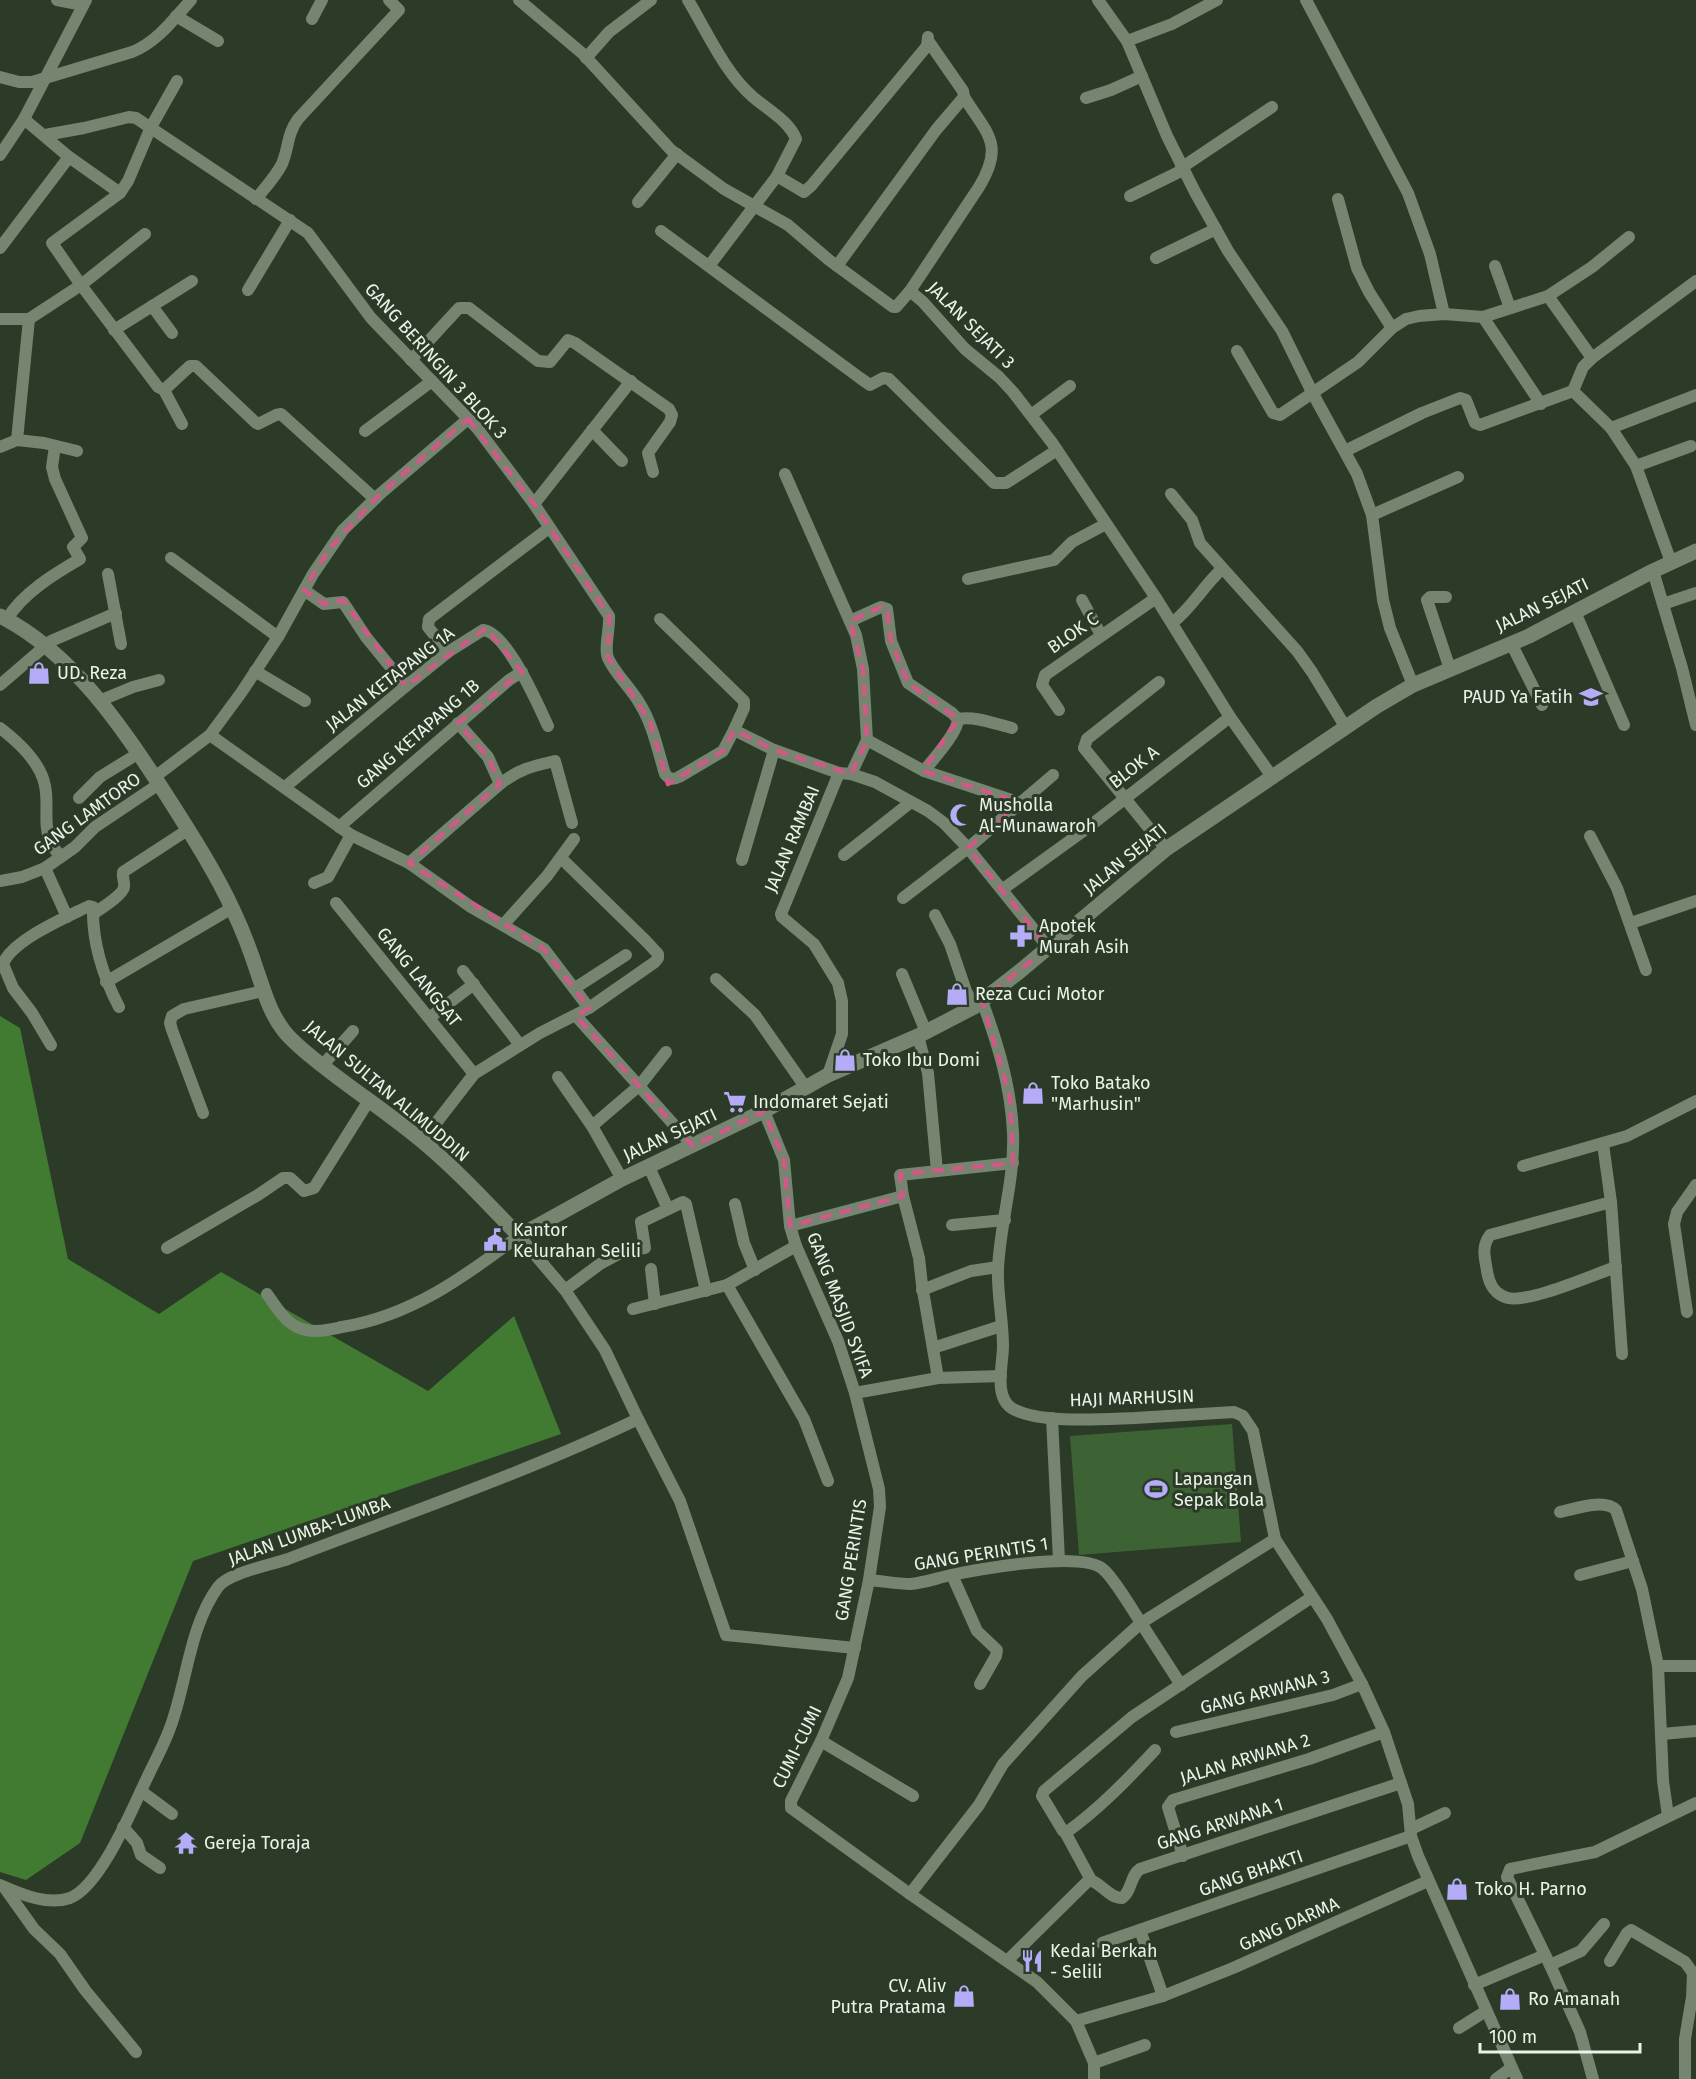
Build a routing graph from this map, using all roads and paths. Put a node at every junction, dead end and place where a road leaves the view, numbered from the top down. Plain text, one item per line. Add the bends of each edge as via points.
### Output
1 (57, 0) edge
2 (191, 0) edge
3 (322, 0) edge
4 (389, 0) edge
5 (519, 0) edge
6 (651, 0) edge
7 (688, 0) edge
8 (1098, 0) edge
9 (1217, 0) edge
10 (1306, 0) edge
11 (85, 3) edge
12 (176, 16) junction
13 (312, 19) dead end
14 (218, 41) dead end
15 (1127, 41) junction
16 (586, 57) junction
17 (1142, 76) junction
18 (0, 77) edge
19 (43, 79) junction
20 (177, 81) dead end
21 (964, 97) junction
22 (1086, 98) dead end
23 (1272, 107) dead end
24 (24, 119) junction
25 (151, 127) junction
26 (45, 135) junction
27 (677, 154) junction
28 (0, 155) edge
29 (69, 157) junction
30 (1182, 169) junction
31 (777, 176) junction
32 (120, 194) junction
33 (1130, 196) dead end
34 (256, 199) junction
35 (1338, 199) dead end
36 (638, 202) dead end
37 (752, 206) junction
38 (290, 220) junction
39 (1216, 229) junction
40 (661, 231) dead end
41 (145, 234) dead end
42 (1629, 237) dead end
43 (0, 248) edge
44 (1156, 258) dead end
45 (709, 266) junction
46 (837, 266) junction
47 (1495, 266) dead end
48 (192, 281) dead end
49 (1696, 281) edge
50 (81, 285) junction
51 (248, 290) dead end
52 (910, 291) junction
53 (1548, 296) junction
54 (152, 306) junction
55 (1510, 308) junction
56 (1444, 314) junction
57 (1483, 316) junction
58 (0, 319) edge
59 (29, 319) junction
60 (1392, 328) junction
61 (114, 330) junction
62 (172, 333) dead end
63 (1237, 351) dead end
64 (1592, 358) junction
65 (411, 360) junction
66 (432, 381) junction
67 (631, 381) junction
68 (1070, 386) dead end
69 (164, 390) junction
70 (1573, 391) junction
71 (1313, 394) junction
72 (1696, 394) edge
73 (1541, 404) junction
74 (1031, 415) junction
75 (468, 419) junction
76 (182, 424) dead end
77 (1611, 428) junction
78 (592, 430) junction
79 (365, 431) dead end
80 (17, 440) junction
81 (55, 446) junction
82 (1691, 446) dead end
83 (0, 447) edge
84 (1057, 450) junction
85 (77, 451) dead end
86 (1345, 451) junction
87 (622, 461) dead end
88 (1636, 466) junction
89 (653, 472) dead end
90 (785, 474) dead end
91 (1458, 477) dead end
92 (1171, 494) dead end
93 (375, 499) junction
94 (534, 504) junction
95 (1372, 515) junction
96 (1106, 524) junction
97 (549, 528) junction
98 (1696, 551) edge
99 (171, 558) dead end
100 (1671, 562) junction
101 (1222, 569) junction
102 (1653, 571) junction
103 (108, 574) dead end
104 (968, 579) dead end
105 (304, 590) junction
106 (1696, 593) edge
107 (1446, 597) dead end
108 (1156, 598) junction
109 (1082, 600) dead end
110 (1663, 604) junction
111 (1575, 612) junction
112 (116, 613) junction
113 (3, 618) edge
114 (660, 619) dead end
115 (850, 621) junction
116 (1172, 623) junction
117 (1101, 635) junction
118 (278, 637) junction
119 (122, 644) dead end
120 (1511, 644) junction
121 (46, 645) junction
122 (448, 652) junction
123 (1450, 669) junction
124 (255, 671) junction
125 (522, 672) junction
126 (159, 680) dead end
127 (1159, 682) dead end
128 (0, 685) edge
129 (1413, 685) junction
130 (406, 686) junction
131 (1692, 688) edge
132 (99, 701) junction
133 (305, 701) dead end
134 (1542, 705) dead end
135 (1059, 710) dead end
136 (1230, 717) junction
137 (958, 719) junction
138 (458, 723) junction
139 (1624, 725) dead end
140 (1696, 725) edge
141 (548, 726) dead end
142 (0, 728) edge
143 (1012, 728) dead end
144 (1346, 728) junction
145 (734, 730) junction
146 (210, 735) junction
147 (867, 740) junction
148 (774, 750) junction
149 (139, 753) junction
150 (924, 771) junction
151 (845, 774) junction
152 (1053, 775) dead end
153 (1273, 778) junction
154 (157, 780) junction
155 (501, 784) junction
156 (285, 787) junction
157 (80, 798) dead end
158 (1124, 798) junction
159 (911, 802) junction
160 (1021, 802) junction
161 (572, 823) dead end
162 (339, 827) junction
163 (189, 829) junction
164 (351, 836) junction
165 (1590, 836) dead end
166 (574, 839) dead end
167 (968, 848) junction
168 (1166, 849) junction
169 (844, 855) dead end
170 (61, 857) junction
171 (561, 858) junction
172 (742, 860) dead end
173 (409, 863) junction
174 (45, 868) junction
175 (0, 881) edge
176 (314, 883) dead end
177 (1003, 889) junction
178 (903, 898) dead end
179 (1696, 901) edge
180 (336, 903) dead end
181 (232, 908) junction
182 (93, 914) junction
183 (935, 915) dead end
184 (67, 917) junction
185 (1631, 923) junction
186 (504, 924) junction
187 (1048, 947) junction
188 (626, 955) dead end
189 (1646, 970) dead end
190 (464, 971) dead end
191 (902, 974) dead end
192 (716, 979) dead end
193 (106, 982) junction
194 (474, 984) junction
195 (575, 988) junction
196 (262, 992) junction
197 (978, 1004) junction
198 (119, 1007) dead end
199 (589, 1008) junction
200 (576, 1016) junction
201 (429, 1018) junction
202 (353, 1031) dead end
203 (922, 1034) junction
204 (520, 1045) junction
205 (51, 1046) dead end
206 (666, 1052) dead end
207 (322, 1066) junction
208 (474, 1074) junction
209 (828, 1075) junction
210 (558, 1077) dead end
211 (640, 1085) junction
212 (806, 1088) junction
213 (1696, 1101) edge
214 (368, 1102) junction
215 (764, 1111) junction
216 (204, 1113) dead end
217 (592, 1126) junction
218 (422, 1141) junction
219 (1603, 1144) junction
220 (693, 1146) junction
221 (1014, 1163) junction
222 (1523, 1166) dead end
223 (649, 1167) junction
224 (937, 1171) junction
225 (622, 1179) junction
226 (1696, 1185) edge
227 (903, 1196) junction
228 (1611, 1202) junction
229 (735, 1204) dead end
230 (668, 1209) junction
231 (1005, 1220) junction
232 (952, 1225) dead end
233 (790, 1226) junction
234 (519, 1236) junction
235 (796, 1246) junction
236 (167, 1248) dead end
237 (998, 1267) junction
238 (1616, 1267) junction
239 (651, 1269) dead end
240 (755, 1270) junction
241 (727, 1285) junction
242 (565, 1290) junction
243 (922, 1290) junction
244 (706, 1291) junction
245 (267, 1294) dead end
246 (655, 1304) junction
247 (633, 1309) dead end
248 (1687, 1311) dead end
249 (1001, 1326) junction
250 (933, 1348) junction
251 (1622, 1354) dead end
252 (1001, 1376) junction
253 (939, 1378) junction
254 (855, 1393) junction
255 (1052, 1418) junction
256 (638, 1419) junction
257 (878, 1477) joint
258 (828, 1481) dead end
259 (1560, 1512) dead end
260 (1275, 1539) junction
261 (1059, 1560) junction
262 (1633, 1562) junction
263 (952, 1575) junction
264 (1580, 1575) dead end
265 (869, 1580) junction
266 (1312, 1597) junction
267 (1141, 1623) junction
268 (855, 1648) junction
269 (1658, 1666) junction
270 (1696, 1666) edge
271 (980, 1684) dead end
272 (1362, 1684) junction
273 (1181, 1685) junction
274 (1696, 1731) edge
275 (1176, 1732) dead end
276 (1384, 1732) junction
277 (1662, 1734) junction
278 (821, 1742) junction
279 (1155, 1750) dead end
280 (1401, 1783) junction
281 (141, 1791) junction
282 (913, 1796) dead end
283 (1696, 1803) edge
284 (1445, 1813) dead end
285 (172, 1814) dead end
286 (1668, 1816) junction
287 (123, 1827) junction
288 (1065, 1832) junction
289 (1411, 1833) junction
290 (1183, 1856) junction
291 (160, 1868) dead end
292 (1090, 1880) junction
293 (1428, 1881) junction
294 (2, 1886) edge
295 (910, 1894) junction
296 (1604, 1924) dead end
297 (1140, 1930) junction
298 (1102, 1943) dead end
299 (1547, 1960) junction
300 (1006, 1961) junction
301 (1610, 1961) dead end
302 (1474, 1985) junction
303 (1163, 1996) junction
304 (1486, 2011) junction
305 (1076, 2021) junction
306 (1459, 2028) dead end
307 (1145, 2045) dead end
308 (136, 2052) dead end
309 (1094, 2063) junction
310 (1514, 2073) edge
311 (1094, 2079) edge
312 (1496, 2079) edge
313 (1593, 2079) edge
314 (1684, 2079) edge

1 - 11 street
2 - 12 street
3 - 13 street
4 - 34 street via 399,10 298,119 291,129 281,165
5 - 16 street, JALAN SEJATI 3
6 - 16 street via 609,32
7 - 31 street via 730,71 751,96 792,129 796,139
8 - 15 street
9 - 15 street via 1172,24
10 - 56 street via 1408,193 1430,254
11 - 19 street
12 - 14 street
12 - 19 street via 147,46
15 - 17 street
16 - 27 street, JALAN SEJATI 3
17 - 22 street
17 - 30 street
18 - 19 street via 19,82
19 - 24 street
20 - 25 street
21 - 31 street via 928,39 811,186 804,192
21 - 46 street
21 - 52 street via 992,142 990,170
23 - 30 street
24 - 26 street
24 - 28 street
25 - 26 street, GANG BERINGIN 3 BLOK 3 via 129,117
25 - 32 street
25 - 34 street, GANG BERINGIN 3 BLOK 3
26 - 29 street
27 - 36 street
27 - 37 street, JALAN SEJATI 3
29 - 32 street
29 - 43 street
30 - 33 street
30 - 39 street
31 - 37 street
32 - 50 street via 52,243
34 - 38 street, GANG BERINGIN 3 BLOK 3
35 - 60 street via 1357,268
37 - 45 street
37 - 46 street, JALAN SEJATI 3 via 788,225
38 - 51 street
38 - 65 street, GANG BERINGIN 3 BLOK 3 via 308,233 371,318
39 - 44 street
39 - 71 street via 1282,331
40 - 45 street
41 - 50 street
42 - 53 street via 1593,267
45 - 84 street via 870,385 889,379 994,483 1006,483
46 - 52 street, JALAN SEJATI 3 via 893,307
47 - 55 street
48 - 54 street
49 - 64 street
50 - 59 street
50 - 61 street
52 - 74 street, JALAN SEJATI 3 via 964,349 999,377
53 - 55 street
53 - 64 street
54 - 61 street
54 - 62 street
55 - 57 street
56 - 57 street
56 - 60 street via 1406,319
57 - 73 street
58 - 59 street
59 - 80 street
60 - 71 street via 1358,362
61 - 69 street
63 - 71 street via 1275,414 1280,415
64 - 70 street via 1583,367
65 - 66 street, GANG BERINGIN 3 BLOK 3
65 - 67 street via 459,308 469,308 538,361 550,362 568,340
66 - 75 street, GANG BERINGIN 3 BLOK 3
66 - 79 street
67 - 78 street
67 - 89 street via 672,415 648,453
68 - 74 street
69 - 76 street
69 - 93 street via 190,366 196,366 256,423 281,414
70 - 73 street
70 - 77 street
71 - 86 street
72 - 77 street
73 - 86 street via 1480,425 1475,423 1466,400 1460,398
74 - 84 street, JALAN SEJATI 3
75 - 93 street, GANG LAMTORO
75 - 94 street, GANG BERINGIN 3 BLOK 3
77 - 88 street
78 - 87 street
78 - 94 street
80 - 81 street
80 - 83 street
81 - 85 street
81 - 113 street via 52,467 82,538 74,547 80,559
82 - 88 street
84 - 96 street, JALAN SEJATI 3
86 - 95 street
88 - 100 street
90 - 115 street
91 - 95 street
92 - 101 street via 1192,520 1197,539
93 - 105 street, GANG LAMTORO via 343,530
94 - 97 street, GANG BERINGIN 3 BLOK 3
95 - 129 street via 1388,621
96 - 104 street via 1072,542 1054,560
96 - 108 street, JALAN SEJATI 3
97 - 122 street via 429,619 429,627
97 - 145 street, GANG BERINGIN 3 BLOK 3 via 609,616 608,657 650,722 668,778 679,777 723,751
98 - 100 main road, JALAN SEJATI
99 - 118 street
100 - 102 main road, JALAN SEJATI
101 - 116 street
101 - 144 street via 1297,651
102 - 110 street
102 - 111 main road, JALAN SEJATI
103 - 112 street
105 - 118 street, GANG LAMTORO
105 - 130 street via 324,604 343,602
106 - 110 street
107 - 123 street via 1427,600
108 - 116 street, JALAN SEJATI 3
108 - 117 street, BLOK C
109 - 117 street
110 - 131 street
111 - 120 main road, JALAN SEJATI
111 - 139 street
112 - 119 street
112 - 121 street
113 - 121 main road, JALAN SULTAN ALIMUDDIN
114 - 145 street via 744,700
115 - 137 street via 880,607 887,609 891,641 908,683
115 - 147 street via 863,669
116 - 136 street, JALAN SEJATI 3
117 - 135 street, BLOK C via 1042,679
118 - 124 street, GANG LAMTORO
120 - 123 main road, JALAN SEJATI
120 - 134 street
121 - 128 street
121 - 132 main road, JALAN SULTAN ALIMUDDIN
122 - 125 street, JALAN KETAPANG 1A via 487,630 501,642
122 - 130 street, JALAN KETAPANG 1A
123 - 129 main road, JALAN SEJATI
124 - 133 street
124 - 146 street, GANG LAMTORO
125 - 138 street, GANG KETAPANG 1B
125 - 141 street, JALAN KETAPANG 1A
126 - 132 street
127 - 158 street via 1085,742 1085,750
129 - 144 main road, JALAN SEJATI
130 - 156 street, JALAN KETAPANG 1A
131 - 140 street
132 - 149 main road, JALAN SULTAN ALIMUDDIN
136 - 153 street, JALAN SEJATI 3
136 - 158 street, BLOK A
137 - 143 street
137 - 150 street via 958,725
138 - 155 street via 484,753
138 - 162 street, GANG KETAPANG 1B
142 - 170 street via 39,769 45,786 47,831
144 - 153 main road, JALAN SEJATI
145 - 148 street
146 - 154 street, GANG LAMTORO
146 - 156 street
147 - 150 street
147 - 151 street
148 - 151 street
148 - 172 street
149 - 154 main road, JALAN SULTAN ALIMUDDIN
149 - 157 street via 100,777
150 - 160 street
151 - 159 street via 875,782
151 - 209 street, JALAN RAMBAI via 781,914 814,944 838,984 842,1034
152 - 160 street
153 - 168 main road, JALAN SEJATI
154 - 163 main road, JALAN SULTAN ALIMUDDIN
154 - 170 street, GANG LAMTORO
155 - 161 street via 516,772 555,761
155 - 173 street
156 - 162 street
158 - 168 street
158 - 177 street, BLOK A
159 - 167 street via 944,823
159 - 169 street
160 - 167 street
162 - 164 street
163 - 181 main road, JALAN SULTAN ALIMUDDIN
163 - 182 street via 123,872 122,892
164 - 173 street
164 - 176 street via 328,877
165 - 185 street
166 - 171 street
167 - 177 street
167 - 178 street
168 - 187 main road, JALAN SEJATI
170 - 174 street, GANG LAMTORO
171 - 186 street
171 - 199 street via 658,954 655,962
173 - 186 street via 471,907
174 - 175 street, GANG LAMTORO
174 - 184 street
177 - 187 street
179 - 185 street
180 - 201 street, GANG LANGSAT
181 - 193 street
181 - 196 main road, JALAN SULTAN ALIMUDDIN
182 - 184 street via 93,907 89,906
182 - 193 street via 96,946
183 - 197 street, HAJI MARHUSIN via 966,991
184 - 205 street via 15,948 3,964 13,988
185 - 189 street
186 - 195 street via 544,949
187 - 197 main road, JALAN SEJATI
188 - 195 street
190 - 194 street
191 - 203 street
192 - 212 street via 755,1015
193 - 198 street
194 - 201 street
194 - 204 street
195 - 199 street
196 - 207 main road, JALAN SULTAN ALIMUDDIN via 285,1032
196 - 216 street via 184,1009 172,1016 172,1030
197 - 203 main road, JALAN SEJATI
197 - 221 street, HAJI MARHUSIN via 999,1047 1010,1098
199 - 200 street
200 - 204 street
200 - 211 street
201 - 208 street, GANG LANGSAT
202 - 207 street
203 - 209 main road, JALAN SEJATI
203 - 224 street
204 - 208 street
206 - 211 street
207 - 214 main road, JALAN SULTAN ALIMUDDIN
208 - 218 street
209 - 212 main road, JALAN SEJATI
210 - 217 street
211 - 217 street
211 - 220 street
212 - 215 main road, JALAN SEJATI
213 - 219 street
214 - 218 main road, JALAN SULTAN ALIMUDDIN
214 - 236 street via 314,1188 304,1191 283,1178
215 - 220 main road, JALAN SEJATI
215 - 233 street, GANG MASJID SYIFA via 783,1160
217 - 225 street
218 - 234 main road, JALAN SULTAN ALIMUDDIN
219 - 222 street
219 - 228 street
220 - 223 main road, JALAN SEJATI
221 - 224 street
221 - 231 street, HAJI MARHUSIN
223 - 225 main road, JALAN SEJATI
223 - 230 street
224 - 227 street via 901,1174
225 - 234 main road, JALAN SEJATI
226 - 248 street via 1677,1212 1674,1224
227 - 233 street
227 - 243 street via 919,1258
228 - 238 street
228 - 238 street via 1490,1235 1484,1251 1488,1282 1507,1298 1539,1294
229 - 240 street
230 - 242 street via 641,1222 645,1248 624,1251
230 - 244 street via 686,1204
231 - 232 street
231 - 237 street, HAJI MARHUSIN
233 - 235 street, GANG MASJID SYIFA
234 - 242 street, JALAN SULTAN ALIMUDDIN
234 - 245 street via 464,1277 371,1322 308,1331 284,1318
235 - 240 street
235 - 254 street, GANG MASJID SYIFA via 838,1341
237 - 243 street via 971,1271
237 - 249 street, HAJI MARHUSIN
238 - 251 street
239 - 246 street
240 - 241 street
241 - 244 street
241 - 258 street via 804,1419
242 - 256 street, JALAN SULTAN ALIMUDDIN via 605,1350
243 - 250 street
244 - 246 street
246 - 247 street
249 - 250 street
249 - 252 street, HAJI MARHUSIN
250 - 253 street
252 - 253 street
252 - 255 street, HAJI MARHUSIN via 1005,1404 1020,1412
253 - 254 street
254 - 257 street, GANG MASJID SYIFA
255 - 260 street, HAJI MARHUSIN via 1239,1413 1253,1431
255 - 261 street
256 - 268 street via 680,1501 726,1635
256 - 281 street, JALAN LUMBA-LUMBA via 517,1472 219,1585 201,1620 170,1729
257 - 265 street, GANG PERINTIS via 880,1507
259 - 262 street via 1602,1504 1614,1507
260 - 266 street, HAJI MARHUSIN
260 - 267 street
261 - 263 street, GANG PERINTIS 1
261 - 267 street, GANG PERINTIS 1 via 1093,1563 1104,1569
262 - 264 street
262 - 269 street
263 - 265 street, GANG PERINTIS 1 via 911,1584
263 - 271 street via 977,1631 997,1650
265 - 268 street, GANG PERINTIS
266 - 272 street, HAJI MARHUSIN
266 - 273 street, GANG ARWANA 3
267 - 273 street, GANG PERINTIS 1
267 - 295 street via 1082,1676 1003,1764 979,1805
268 - 278 street, CUMI-CUMI via 848,1678
269 - 270 street
269 - 277 street
272 - 275 street, GANG ARWANA 3 via 1333,1695
272 - 276 street, HAJI MARHUSIN
273 - 288 street, GANG ARWANA 3 via 1132,1717 1044,1791 1042,1796
274 - 277 street
276 - 280 street, HAJI MARHUSIN
276 - 290 street, JALAN ARWANA 2 via 1173,1800 1168,1807
277 - 286 street
278 - 282 street
278 - 295 street, CUMI-CUMI via 792,1797 791,1810
279 - 288 street via 1113,1795
280 - 289 street, HAJI MARHUSIN
280 - 290 street, GANG ARWANA 1
281 - 285 street
281 - 287 street, JALAN LUMBA-LUMBA
283 - 286 street
284 - 289 street, GANG BHAKTI
286 - 299 street via 1595,1852 1510,1869 1507,1877
287 - 291 street via 137,1843 141,1855
287 - 294 street, JALAN LUMBA-LUMBA via 96,1874 70,1898 36,1899
288 - 292 street
289 - 293 street, HAJI MARHUSIN
289 - 297 street, GANG BHAKTI
290 - 292 street, GANG ARWANA 1 via 1137,1870 1122,1898 1115,1898
292 - 300 street
293 - 302 street, HAJI MARHUSIN
293 - 303 street, GANG DARMA
294 - 308 street
295 - 300 street, CUMI-CUMI
296 - 299 street via 1581,1951
297 - 298 street, GANG BHAKTI
297 - 303 street
299 - 302 street
299 - 313 street via 1580,2032
300 - 305 street, CUMI-CUMI via 1037,1982
301 - 314 street via 1631,1930 1690,1968 1692,1997
302 - 304 street, HAJI MARHUSIN
303 - 305 street, GANG DARMA
304 - 306 street
304 - 310 street, HAJI MARHUSIN
305 - 309 street, CUMI-CUMI
307 - 309 street
309 - 311 street, CUMI-CUMI
310 - 312 street

